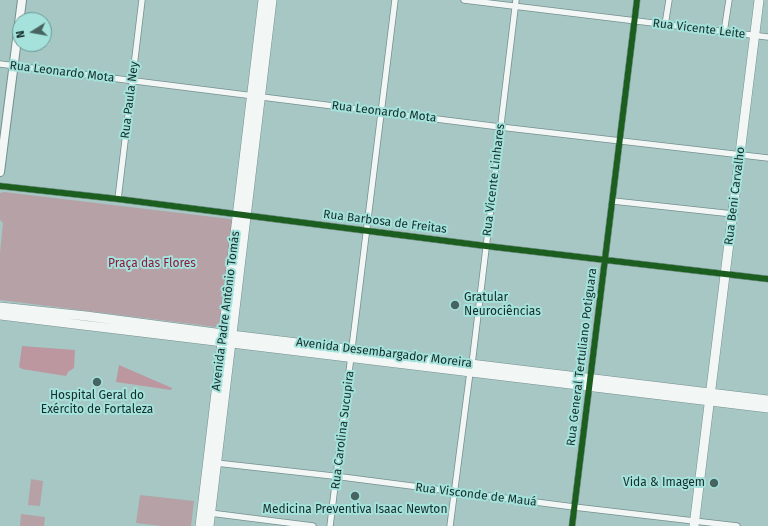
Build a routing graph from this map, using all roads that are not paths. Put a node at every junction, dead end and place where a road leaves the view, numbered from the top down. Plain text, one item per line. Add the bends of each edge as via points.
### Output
1 (22, 0) edge
2 (142, 0) edge
3 (263, 0) edge
4 (272, 0) edge
5 (395, 0) edge
6 (464, 0) edge
7 (516, 0) edge
8 (637, 0) edge
9 (669, 0) edge
10 (729, 0) edge
11 (759, 0) edge
12 (515, 6) junction
13 (635, 21) junction
14 (665, 25) junction
15 (724, 32) junction
16 (755, 35) junction
17 (768, 37) edge
18 (0, 64) edge
19 (13, 66) junction
20 (133, 81) junction
21 (255, 96) junction
22 (382, 111) junction
23 (500, 127) junction
24 (620, 141) junction
25 (740, 155) junction
26 (768, 158) edge
27 (0, 172) edge
28 (0, 186) edge
29 (118, 199) junction
30 (613, 201) junction
31 (733, 214) junction
32 (241, 215) junction
33 (367, 231) junction
34 (486, 246) junction
35 (605, 260) junction
36 (725, 274) junction
37 (768, 279) edge
38 (0, 307) edge
39 (0, 316) edge
40 (226, 339) junction
41 (352, 354) junction
42 (471, 368) junction
43 (590, 382) junction
44 (710, 397) junction
45 (768, 400) edge
46 (768, 408) edge
47 (216, 464) junction
48 (337, 477) junction
49 (454, 492) junction
50 (574, 507) junction
51 (210, 513) junction
52 (694, 524) edge
53 (200, 526) edge
54 (209, 526) edge
55 (313, 526) edge
56 (330, 526) edge
57 (450, 526) edge
58 (572, 526) edge
59 (737, 526) edge

1 - 19 main road
2 - 20 street, Rua Paula Ney
3 - 21 main road, Avenida Padre Antônio Tomás
4 - 21 main road, Avenida Padre Antônio Tomás
5 - 22 street, Rua Carolina Sucupira
6 - 12 street, Rua Vicente Leite
7 - 12 street, Rua Vicente Linhares
8 - 13 street, Rua General Tertuliano Potiguara
9 - 14 street
10 - 15 street
11 - 16 main road, Rua Beni Carvalho
12 - 13 street, Rua Vicente Leite
12 - 23 street, Rua Vicente Linhares
13 - 14 street, Rua Vicente Leite
13 - 24 street, Rua General Tertuliano Potiguara
14 - 15 street, Rua Vicente Leite
15 - 16 street, Rua Vicente Leite
16 - 17 street, Rua Vicente Leite
16 - 25 main road, Rua Beni Carvalho
18 - 19 street, Rua Leonardo Mota
19 - 20 street, Rua Leonardo Mota
19 - 27 main road
20 - 21 street, Rua Leonardo Mota
20 - 29 street, Rua Paula Ney
21 - 22 street, Rua Leonardo Mota
21 - 32 main road, Avenida Padre Antônio Tomás
22 - 23 street, Rua Leonardo Mota
22 - 33 street, Rua Carolina Sucupira
23 - 24 street, Rua Leonardo Mota
23 - 34 street, Rua Vicente Linhares
24 - 25 street, Rua Leonardo Mota
24 - 30 street, Rua General Tertuliano Potiguara
25 - 26 street, Rua Leonardo Mota
25 - 31 main road, Rua Beni Carvalho
28 - 29 street, Rua Barbosa de Freitas
29 - 32 street, Rua Barbosa de Freitas
30 - 31 street
30 - 35 street, Rua General Tertuliano Potiguara
31 - 36 main road, Rua Beni Carvalho
32 - 33 street, Rua Barbosa de Freitas
32 - 40 main road, Avenida Padre Antônio Tomás
33 - 34 street, Rua Barbosa de Freitas
33 - 41 street, Rua Carolina Sucupira
34 - 35 street, Rua Barbosa de Freitas
34 - 42 street, Rua Vicente Linhares
35 - 36 street, Rua Barbosa de Freitas
35 - 43 street, Rua General Tertuliano Potiguara
36 - 37 street, Rua Barbosa de Freitas
36 - 44 main road, Rua Beni Carvalho
38 - 40 main road, Avenida Desembargador Moreira via 115,319
39 - 40 main road, Avenida Desembargador Moreira
40 - 41 main road, Avenida Desembargador Moreira
40 - 47 main road, Avenida Padre Antônio Tomás
40 - 53 main road, Avenida Padre Antônio Tomás
41 - 42 main road, Avenida Desembargador Moreira
41 - 48 street, Rua Carolina Sucupira
42 - 43 main road, Avenida Desembargador Moreira
42 - 49 street, Rua Vicente Linhares
43 - 44 main road, Avenida Desembargador Moreira
43 - 50 street, Rua General Tertuliano Potiguara
44 - 45 main road, Avenida Desembargador Moreira
44 - 46 main road, Avenida Desembargador Moreira
44 - 52 main road, Rua Beni Carvalho
47 - 48 street, Rua Visconde de Mauá
47 - 51 main road, Avenida Padre Antônio Tomás
48 - 49 street, Rua Visconde de Mauá
48 - 56 street, Rua Carolina Sucupira
49 - 50 street, Rua Visconde de Mauá
49 - 57 street, Rua Vicente Linhares
50 - 52 street, Rua Visconde de Mauá
50 - 58 street, Rua General Tertuliano Potiguara
51 - 54 main road, Avenida Padre Antônio Tomás
51 - 55 street
52 - 59 street, Rua Visconde de Mauá

